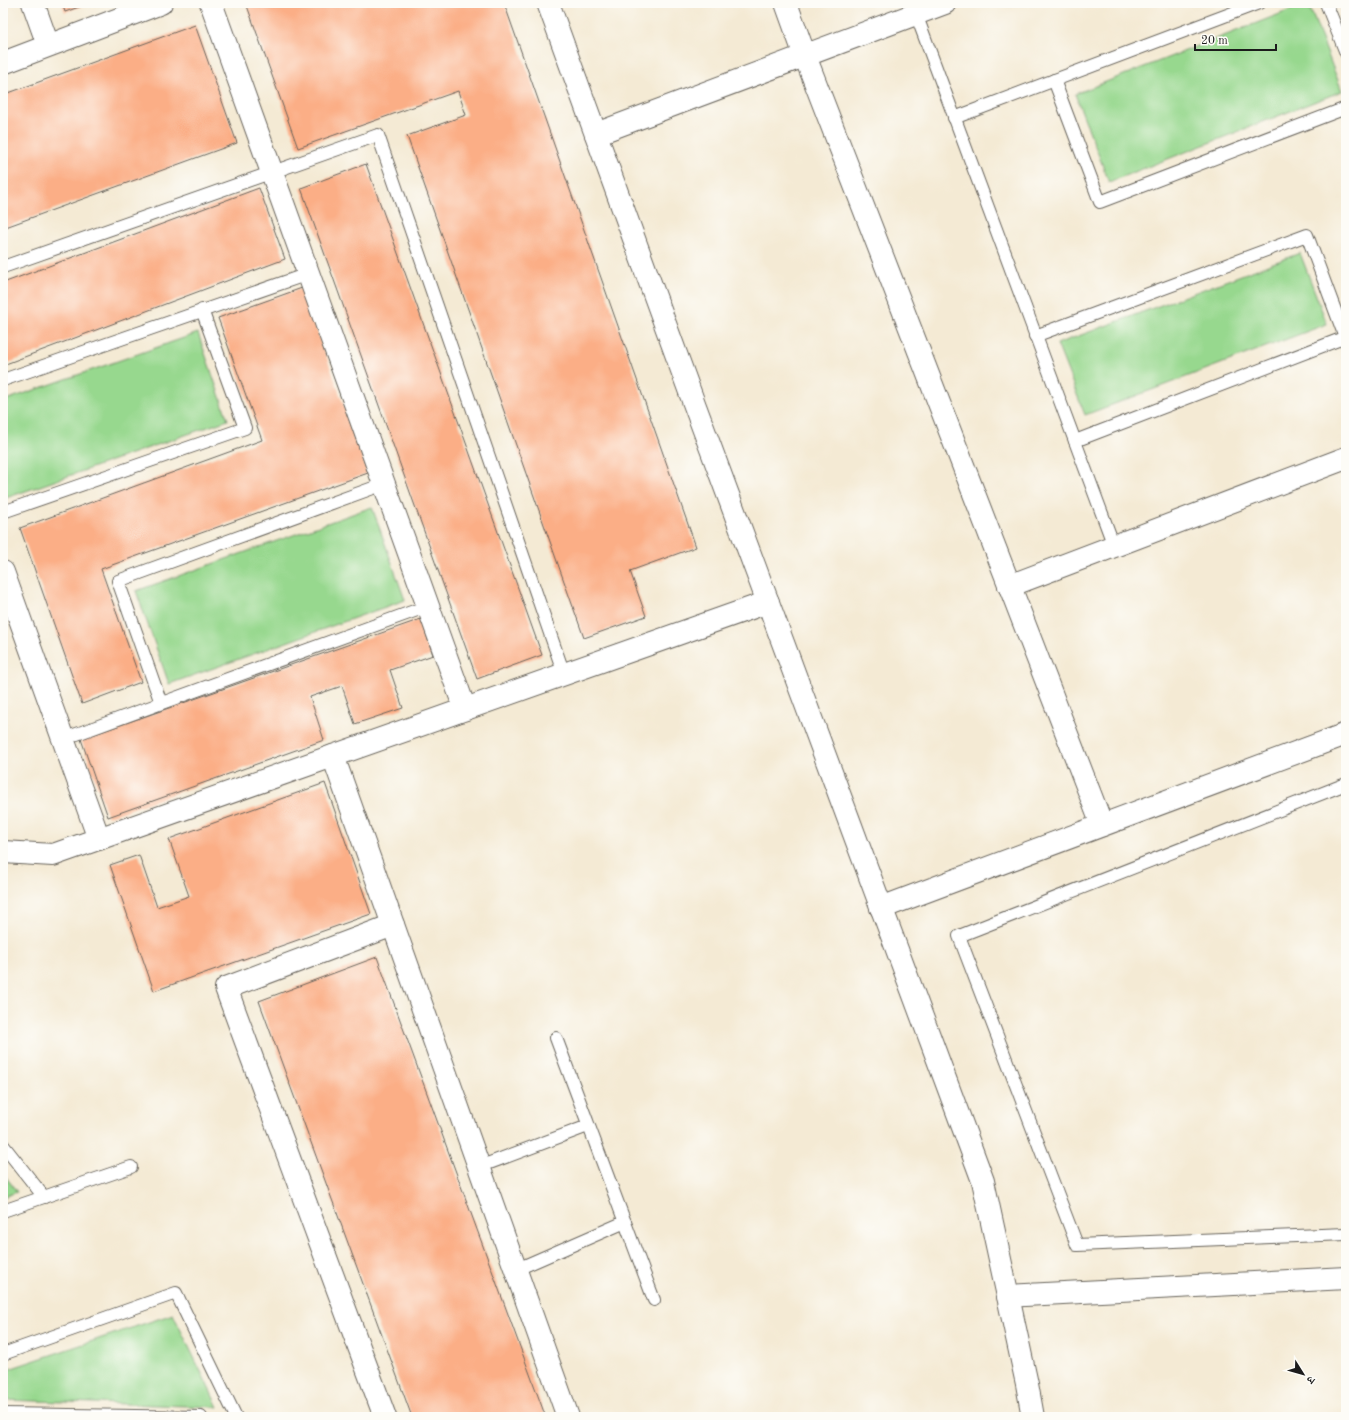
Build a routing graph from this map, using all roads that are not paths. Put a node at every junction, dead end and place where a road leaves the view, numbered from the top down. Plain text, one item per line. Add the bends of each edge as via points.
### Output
1 (33, 3) edge
2 (161, 3) edge
3 (211, 3) edge
4 (548, 3) edge
5 (786, 3) edge
6 (945, 3) edge
7 (1259, 3) edge
8 (1326, 3) edge
9 (916, 14) junction
10 (48, 46) junction
11 (1346, 53) edge
12 (805, 56) junction
13 (3, 62) edge
14 (1054, 80) junction
15 (1346, 108) edge
16 (954, 118) junction
17 (596, 134) junction
18 (272, 172) junction
19 (3, 267) edge
20 (308, 274) junction
21 (202, 310) junction
22 (1035, 336) junction
23 (1345, 337) edge
24 (3, 380) edge
25 (1074, 441) junction
26 (1346, 458) edge
27 (384, 484) junction
28 (3, 512) edge
29 (1114, 546) junction
30 (3, 572) edge
31 (1009, 586) junction
32 (768, 602) junction
33 (428, 606) junction
34 (564, 674) junction
35 (161, 703) junction
36 (465, 709) junction
37 (1346, 734) edge
38 (63, 739) junction
39 (333, 756) junction
40 (1346, 784) edge
41 (1102, 825) junction
42 (98, 839) junction
43 (3, 852) edge
44 (881, 908) junction
45 (393, 925) junction
46 (556, 1038) dead end
47 (588, 1126) junction
48 (3, 1145) edge
49 (131, 1167) dead end
50 (479, 1167) junction
51 (44, 1197) junction
52 (3, 1211) edge
53 (624, 1222) junction
54 (1346, 1234) edge
55 (516, 1270) junction
56 (1346, 1278) edge
57 (1008, 1296) junction
58 (654, 1300) dead end
59 (3, 1354) edge
60 (3, 1414) edge
61 (202, 1417) edge
62 (236, 1417) edge
63 (385, 1417) edge
64 (568, 1417) edge
65 (1033, 1417) edge

1 - 10 street
2 - 10 street
3 - 18 street
4 - 17 street
5 - 12 street
6 - 9 street
7 - 14 lane
8 - 11 lane
9 - 12 street
9 - 16 lane
10 - 13 street
12 - 17 street
12 - 31 street
14 - 15 lane via 1100,202
14 - 16 lane
16 - 22 lane
17 - 32 street
18 - 19 lane
18 - 20 street
18 - 34 lane via 378,135
20 - 21 lane
20 - 27 street
21 - 24 lane
21 - 28 lane via 245,428
22 - 23 lane via 1307,235
22 - 25 lane
23 - 25 lane
25 - 29 lane
26 - 29 street
27 - 33 street
27 - 35 lane via 118,580
29 - 31 street
30 - 38 street
31 - 41 street
32 - 34 street
32 - 44 street
33 - 35 lane
33 - 36 street
34 - 36 street
35 - 38 lane
36 - 39 street
37 - 41 street
38 - 42 street
39 - 42 street
39 - 45 street
40 - 54 lane via 959,936 1077,1246
41 - 44 street
42 - 43 street via 53,855
44 - 57 street via 983,1181
45 - 50 street
45 - 63 street via 226,988
46 - 47 lane
47 - 50 lane
47 - 53 lane
48 - 51 lane
49 - 51 lane
50 - 55 street
51 - 52 lane
53 - 55 lane
53 - 58 lane
55 - 64 street
56 - 57 street
57 - 65 street
59 - 62 lane via 176,1293
60 - 61 lane

